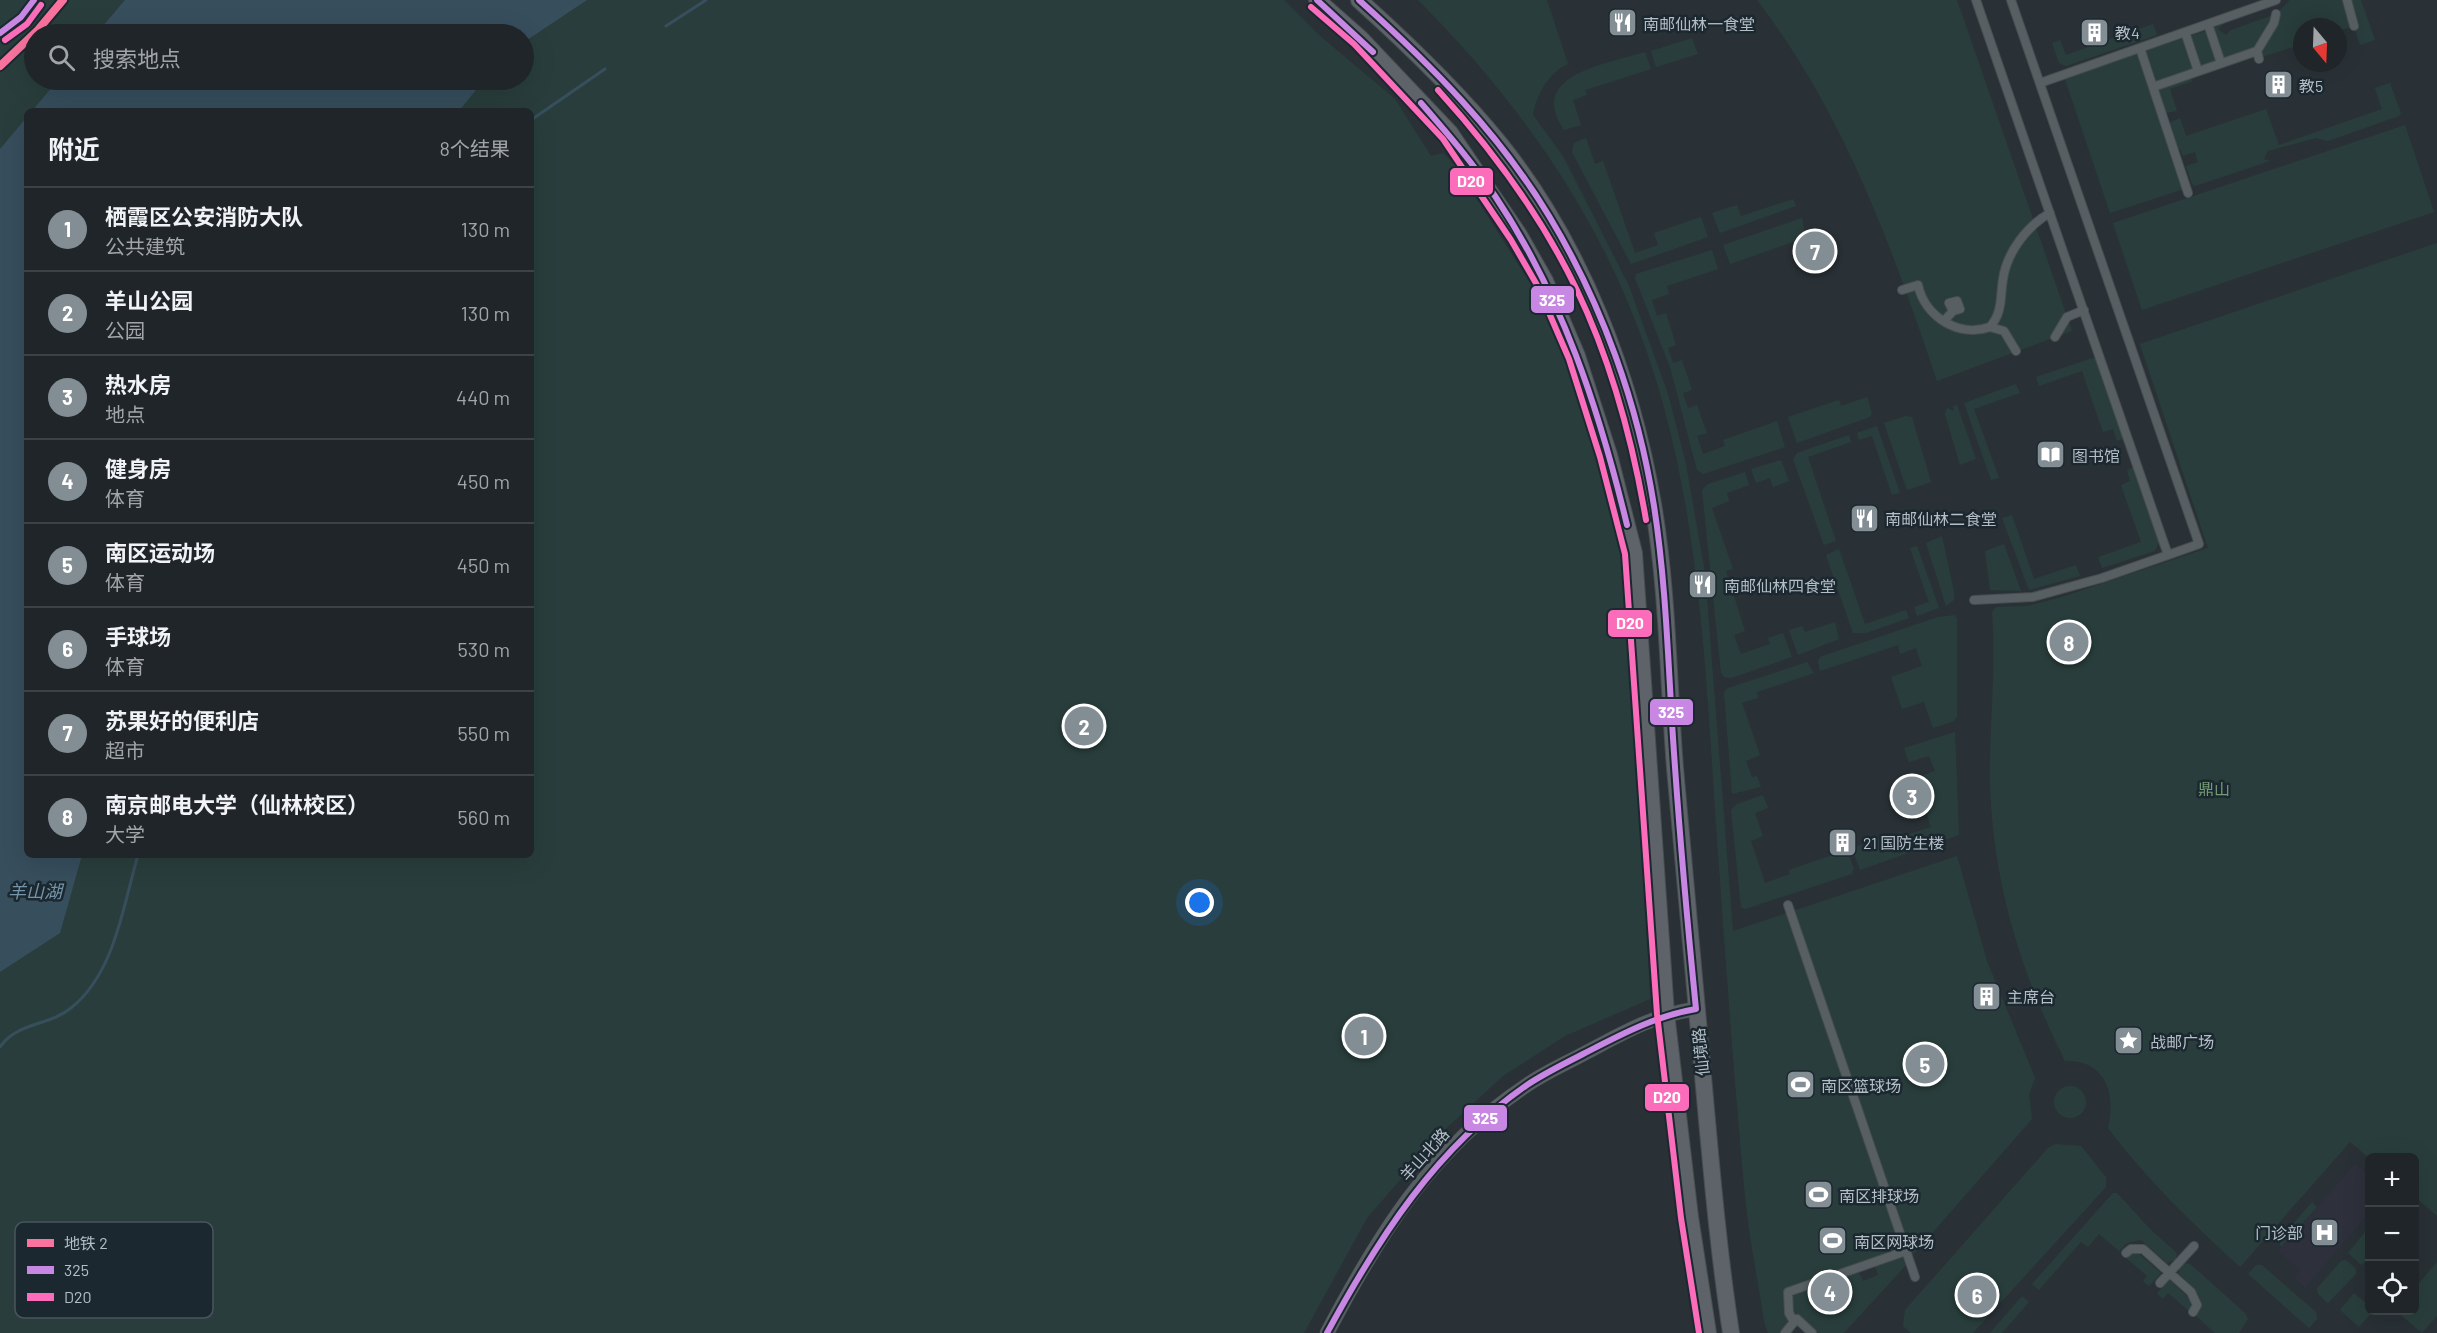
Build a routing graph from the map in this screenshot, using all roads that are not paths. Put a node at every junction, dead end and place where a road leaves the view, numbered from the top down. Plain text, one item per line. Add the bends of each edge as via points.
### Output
1 (1317, 0) edge
2 (1359, 0) edge
3 (1976, 0) edge
4 (2012, 0) edge
5 (2276, 0) edge
6 (2347, 0) edge
7 (2276, 14) dead end
8 (2208, 24) junction
9 (2354, 26) dead end
10 (2185, 32) junction
11 (2140, 48) junction
12 (2221, 63) junction
13 (2198, 71) junction
14 (2040, 83) junction
15 (2153, 87) junction
16 (2188, 193) dead end
17 (2050, 213) junction
18 (1902, 290) dead end
19 (2084, 310) junction
20 (1953, 311) dead end
21 (1944, 321) junction
22 (1990, 327) junction
23 (2055, 337) dead end
24 (2016, 351) dead end
25 (2168, 555) junction
26 (1974, 600) dead end
27 (1788, 905) dead end
28 (1696, 1009) junction
29 (1666, 1013) junction
30 (2194, 1246) dead end
31 (1906, 1251) junction
32 (2126, 1253) dead end
33 (2170, 1272) junction
34 (1915, 1277) dead end
35 (2160, 1283) dead end
36 (2193, 1312) dead end
37 (1794, 1322) junction
38 (1327, 1333) edge
39 (1708, 1333) edge
40 (1731, 1333) edge
41 (1785, 1333) edge
42 (1812, 1333) edge

1 - 29 main road, 仙境路 via 1360,38 1450,133 1525,244 1577,356 1610,455 1634,553
2 - 28 main road, 仙境路 via 1448,87 1507,154 1569,250 1621,376 1641,442 1660,558
3 - 17 street
4 - 14 street
5 - 8 street
6 - 9 street
7 - 12 street via 2258,55
8 - 10 street
8 - 12 street
10 - 11 street
10 - 13 street
11 - 14 street
11 - 15 street
12 - 13 street
13 - 15 street
14 - 25 street via 2199,544
15 - 16 street
17 - 19 street
17 - 22 street via 2027,230 2005,267 2002,301
18 - 21 street via 1918,285 1929,310
19 - 23 street via 2067,317
19 - 25 street
20 - 21 street
21 - 22 street via 1958,329
22 - 24 street via 2004,331
25 - 26 street via 2033,597
27 - 31 street
28 - 29 street, 羊山北路
28 - 40 main road, 仙境路
29 - 38 street, 羊山北路 via 1528,1084 1460,1139 1401,1205 1371,1250
29 - 39 main road, 仙境路
30 - 33 street
31 - 34 street
31 - 37 street via 1788,1292
32 - 33 street via 2143,1249
33 - 35 street
33 - 36 street via 2195,1297 2197,1305
37 - 41 street
37 - 42 street via 1797,1319

